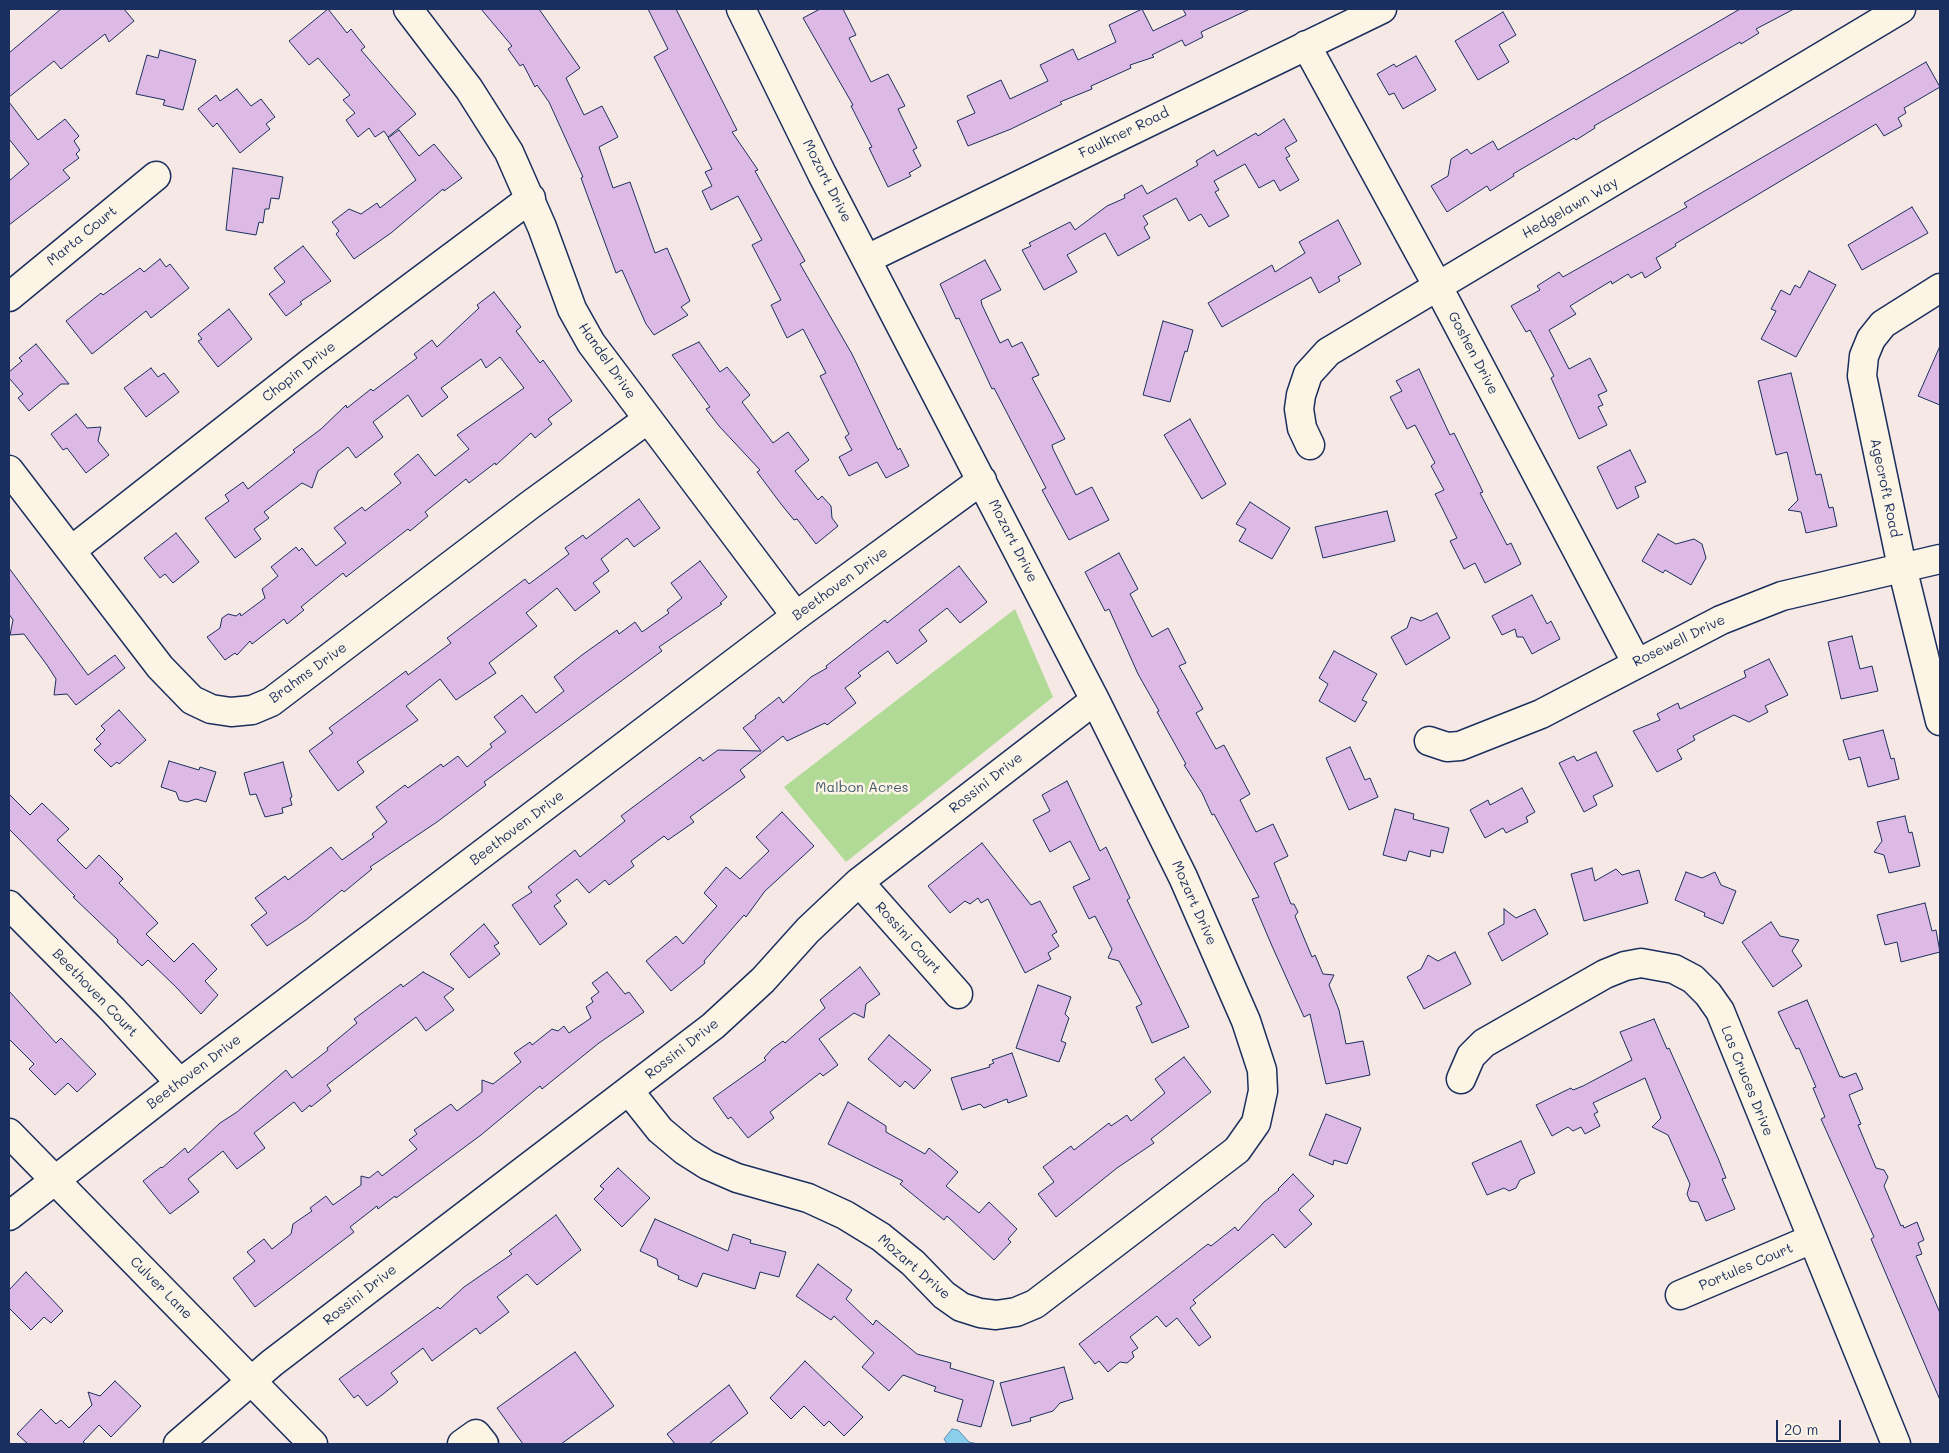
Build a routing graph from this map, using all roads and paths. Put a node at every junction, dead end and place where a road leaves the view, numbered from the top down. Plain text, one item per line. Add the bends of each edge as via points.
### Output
1 (408, 9) edge
2 (741, 9) edge
3 (1382, 9) edge
4 (1901, 9) edge
5 (1306, 44) junction
6 (156, 176) dead end
7 (531, 198) junction
8 (867, 258) junction
9 (1437, 285) junction
10 (1940, 288) edge
11 (9, 297) edge
12 (648, 420) junction
13 (1310, 445) dead end
14 (9, 470) edge
15 (982, 480) junction
16 (72, 550) junction
17 (1940, 559) edge
18 (1902, 568) junction
19 (796, 616) junction
20 (1636, 662) junction
21 (1095, 700) junction
22 (1940, 721) edge
23 (1429, 740) dead end
24 (859, 882) junction
25 (9, 905) edge
26 (958, 994) dead end
27 (1461, 1078) dead end
28 (180, 1083) junction
29 (629, 1091) junction
30 (9, 1133) edge
31 (54, 1179) junction
32 (9, 1216) edge
33 (1812, 1239) junction
34 (1680, 1295) dead end
35 (251, 1379) junction
36 (178, 1444) edge
37 (313, 1444) edge
38 (462, 1444) edge
39 (484, 1444) edge
40 (1896, 1444) edge

1 - 7 street, Handel Drive via 469,89 509,152
2 - 8 street, Mozart Drive
3 - 5 street, Faulkner Road
4 - 9 street, Hedgelawn Way via 1629,174
5 - 8 street, Faulkner Road
5 - 9 street, Goshen Drive
6 - 11 street, Marta Court
7 - 12 street, Handel Drive via 572,309 591,343
7 - 16 street, Chopin Drive via 310,363
8 - 15 street, Mozart Drive
9 - 13 street, Hedgelawn Way via 1328,352 1308,374 1299,410 1302,428
9 - 20 street, Goshen Drive
10 - 18 street, Agecroft Road via 1883,324 1871,339 1864,356 1864,392
12 - 16 street, Brahms Drive via 530,505 271,702 252,710 231,712 211,709 192,700 160,667
12 - 19 street, Handel Drive
14 - 16 street, Brahms Drive
15 - 19 street, Beethoven Drive
15 - 21 street, Mozart Drive
17 - 18 street, Rosewell Drive
18 - 20 street, Rosewell Drive via 1782,596 1721,620
18 - 22 street, Agecroft Road
19 - 28 street, Beethoven Drive
20 - 23 street, Rosewell Drive via 1541,714 1460,746 1447,747
21 - 24 street, Rossini Drive
21 - 29 street, Mozart Drive via 1183,877 1246,1021 1262,1070 1264,1091 1256,1123 1237,1150 1035,1304 1016,1312 996,1315 980,1313 944,1296 906,1258 845,1215 808,1198 737,1178 707,1165 660,1130
24 - 26 street, Rossini Court
24 - 29 street, Rossini Drive via 713,1026
25 - 28 street, Beethoven Court
27 - 33 street, Las Cruces Drive via 1471,1056 1484,1043 1605,974 1642,963 1674,969 1693,979 1720,1011
28 - 31 street, Beethoven Drive
29 - 35 street, Rossini Drive
30 - 31 street, Culver Lane
31 - 32 street, Beethoven Drive
31 - 35 street, Culver Lane
33 - 34 street, Portules Court
33 - 40 street, Las Cruces Drive
35 - 36 street, Rossini Drive
35 - 37 street, Culver Lane
38 - 39 street via 476,1434

